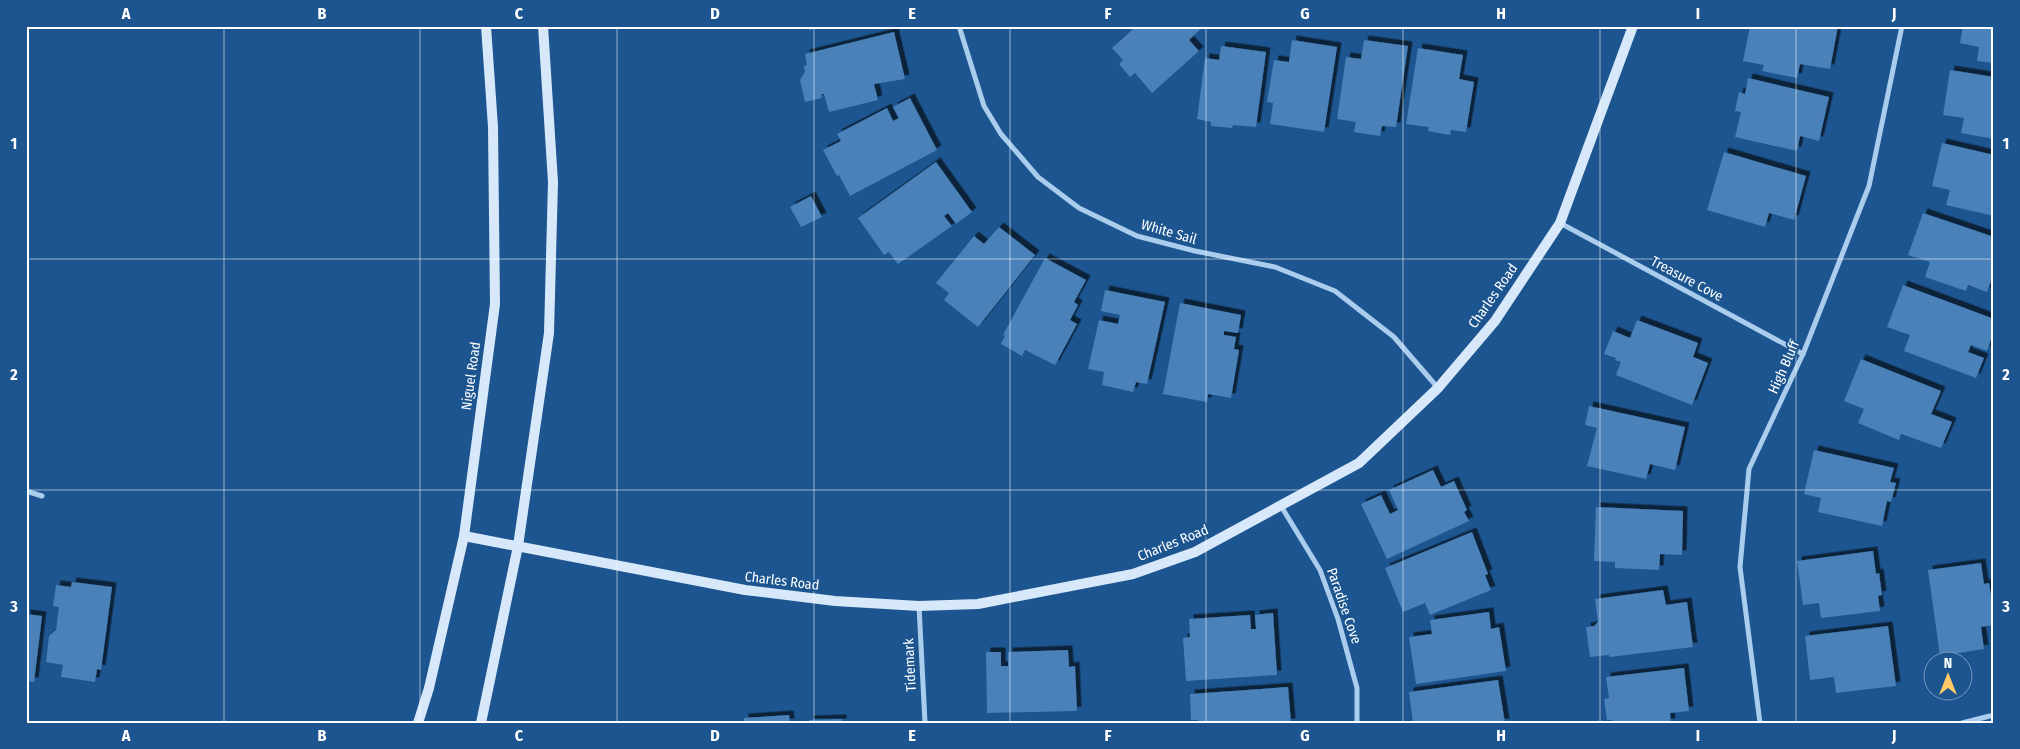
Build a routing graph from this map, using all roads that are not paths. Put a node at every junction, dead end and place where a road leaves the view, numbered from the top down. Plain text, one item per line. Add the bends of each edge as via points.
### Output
1 (486, 26) edge
2 (543, 26) edge
3 (959, 26) edge
4 (1633, 26) edge
5 (1902, 26) edge
6 (1560, 223) junction
7 (1803, 354) junction
8 (1438, 388) junction
9 (26, 491) edge
10 (42, 496) dead end
11 (1281, 506) junction
12 (464, 536) junction
13 (518, 546) junction
14 (919, 606) junction
15 (1994, 715) edge
16 (418, 723) edge
17 (481, 723) edge
18 (925, 723) edge
19 (1357, 723) edge
20 (1760, 723) edge
21 (1962, 723) edge

1 - 12 street, Niguel Road via 493,126 495,304
2 - 13 street via 553,182 549,333
3 - 8 street, White Sail via 984,106 1001,134 1038,177 1079,208 1137,236 1275,267 1335,291 1394,337
4 - 6 street, Charles Road
5 - 7 street, High Bluff via 1869,186
6 - 7 street, Treasure Cove
6 - 8 street, Charles Road via 1495,321
7 - 20 street, High Bluff via 1749,469 1740,567
8 - 11 street, Charles Road via 1359,463
9 - 10 street
11 - 14 street, Charles Road via 1195,552 1133,574 978,604
11 - 19 street, Paradise Cove via 1320,570 1338,619 1357,688
12 - 13 street, Charles Road
12 - 16 street, Niguel Road
13 - 14 street, Charles Road via 745,590 835,601
13 - 17 street
14 - 18 street, Tidemark
15 - 21 street

